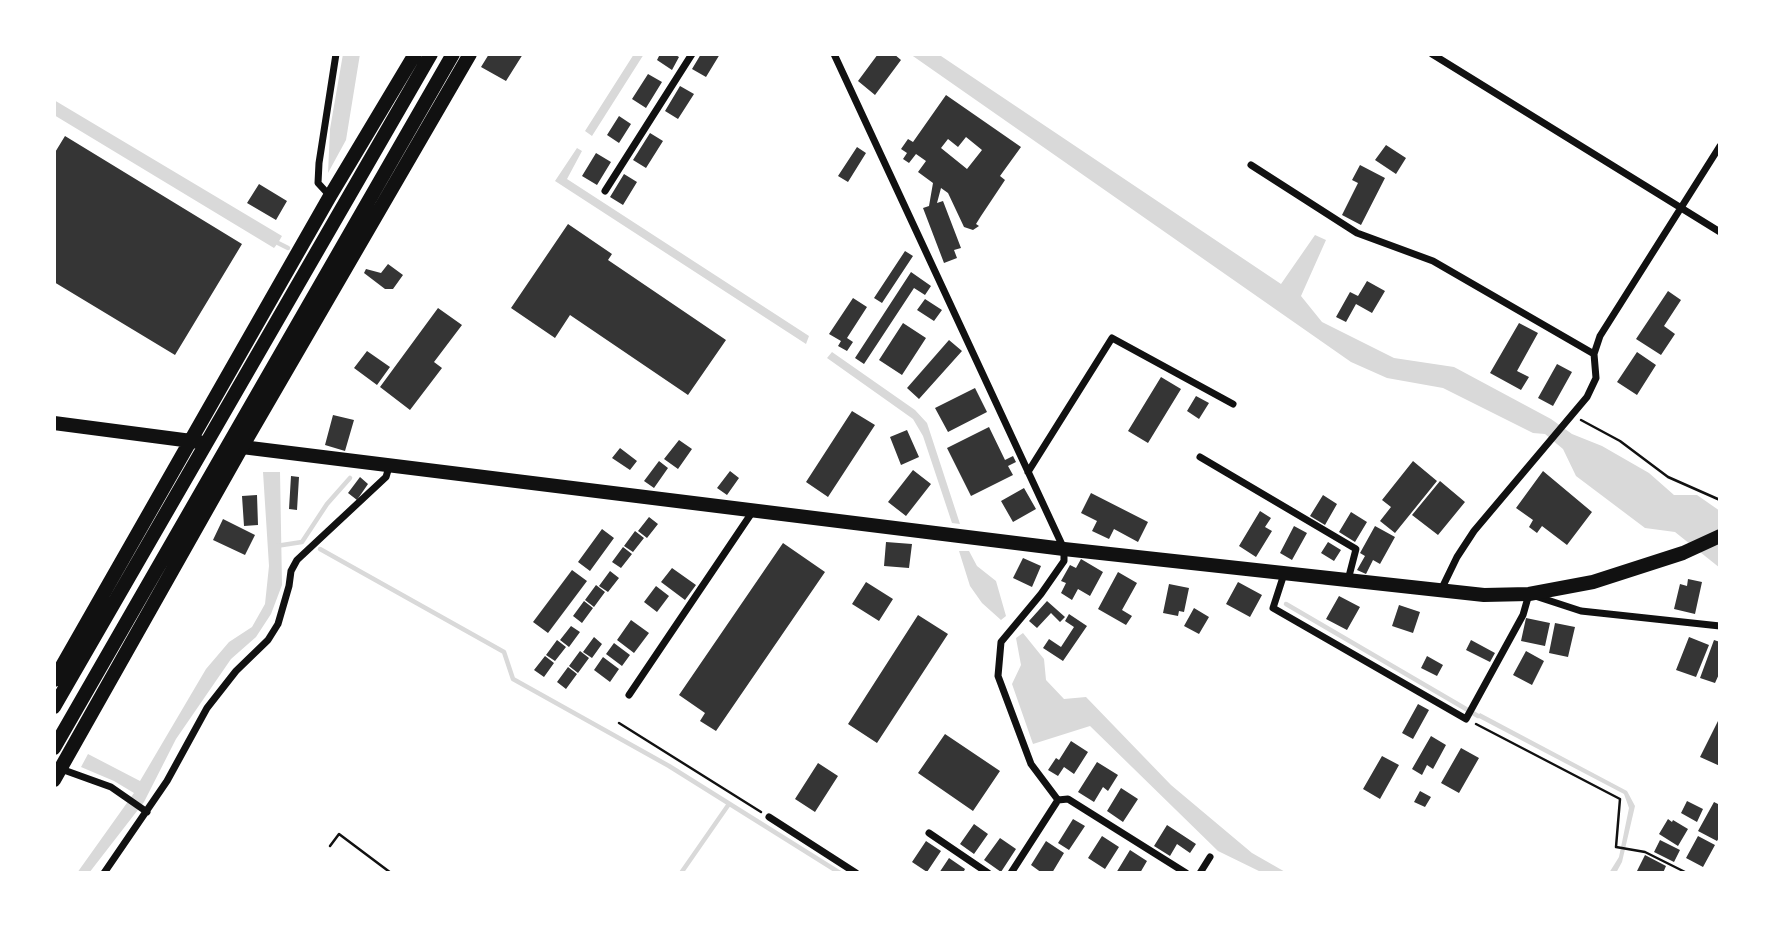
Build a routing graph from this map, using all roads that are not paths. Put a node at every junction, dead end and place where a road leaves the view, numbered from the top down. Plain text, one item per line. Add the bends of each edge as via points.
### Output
1 (336, 54) edge
2 (415, 54) edge
3 (431, 54) edge
4 (453, 54) edge
5 (470, 54) edge
6 (692, 54) edge
7 (834, 54) edge
8 (1432, 54) edge
9 (1720, 146) edge
10 (1251, 165) dead end
11 (604, 191) dead end
12 (330, 196) junction
13 (1681, 208) junction
14 (1720, 232) edge
15 (1594, 354) junction
16 (1233, 404) dead end
17 (54, 422) edge
18 (190, 441) junction
19 (242, 447) junction
20 (1200, 457) dead end
21 (389, 467) junction
22 (1028, 472) junction
23 (753, 511) junction
24 (1720, 537) edge
25 (1064, 549) junction
26 (1284, 574) junction
27 (1348, 581) junction
28 (1440, 592) junction
29 (1529, 594) junction
30 (1720, 626) edge
31 (54, 680) edge
32 (629, 695) dead end
33 (54, 707) edge
34 (54, 748) edge
35 (57, 774) edge
36 (1058, 800) junction
37 (147, 812) junction
38 (769, 817) road end
39 (929, 832) dead end
40 (1210, 857) dead end
41 (1016, 871) edge
42 (104, 873) edge
43 (856, 873) edge
44 (988, 873) edge
45 (1186, 873) edge
46 (1200, 873) edge

1 - 12 street via 318,183
2 - 12 main road
3 - 33 main road
4 - 34 main road
5 - 19 main road
6 - 11 street
7 - 22 street
8 - 13 street
9 - 13 street
10 - 15 street via 1357,233 1433,261
12 - 18 main road
13 - 14 street
13 - 15 street via 1600,336
15 - 28 street via 1596,378 1587,397 1474,531
16 - 22 street via 1112,338
17 - 18 main road
18 - 19 main road
18 - 31 main road
19 - 21 main road
19 - 35 main road
20 - 27 street via 1356,549
21 - 23 main road
21 - 37 street via 386,477 297,561 278,624 207,708
22 - 25 street
23 - 25 main road
23 - 32 street
24 - 29 main road via 1593,582
25 - 26 main road
25 - 36 street via 1064,561 1001,642 998,676 1031,764
26 - 27 main road
26 - 29 street via 1273,608 1466,719 1523,615
27 - 28 main road
28 - 29 main road
29 - 30 street via 1581,611
35 - 37 street via 110,787
36 - 41 street
36 - 45 street via 1068,799
37 - 42 street
38 - 43 street
39 - 44 street
40 - 46 street

